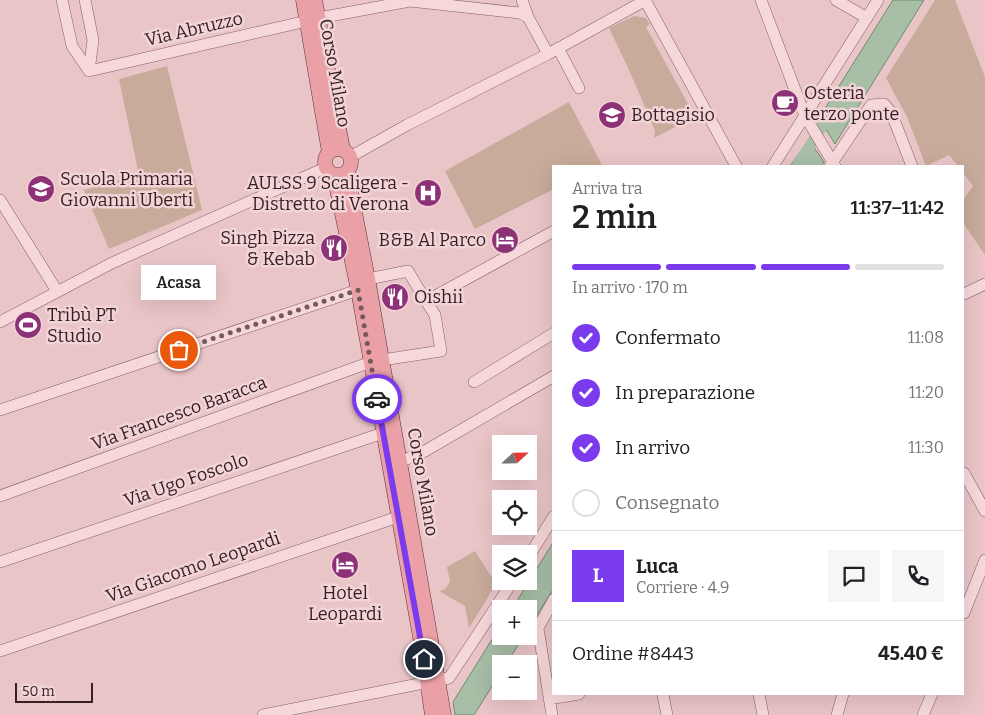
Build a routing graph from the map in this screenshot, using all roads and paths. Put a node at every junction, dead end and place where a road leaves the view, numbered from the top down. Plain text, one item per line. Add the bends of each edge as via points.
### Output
1 (62, 0) edge
2 (85, 0) edge
3 (303, 0) edge
4 (316, 0) edge
5 (522, 0) edge
6 (645, 0) edge
7 (761, 0) edge
8 (836, 0) edge
9 (878, 0) edge
10 (501, 5) edge
11 (528, 17) junction
12 (867, 18) junction
13 (313, 20) junction
14 (553, 51) junction
15 (89, 71) junction
16 (579, 88) dead end
17 (808, 120) junction
18 (341, 153) junction
19 (832, 163) edge
20 (735, 165) edge
21 (774, 165) edge
22 (912, 165) edge
23 (336, 172) junction
24 (0, 200) edge
25 (552, 236) edge
26 (368, 279) junction
27 (985, 284) edge
28 (358, 290) junction
29 (57, 291) junction
30 (964, 294) edge
31 (426, 301) junction
32 (0, 322) edge
33 (552, 334) edge
34 (377, 361) junction
35 (552, 377) edge
36 (474, 382) dead end
37 (0, 410) edge
38 (383, 433) junction
39 (400, 462) junction
40 (964, 473) edge
41 (0, 496) edge
42 (985, 511) edge
43 (398, 518) junction
44 (552, 519) edge
45 (536, 545) edge
46 (985, 560) edge
47 (0, 562) edge
48 (507, 590) edge
49 (966, 601) edge
50 (552, 603) edge
51 (964, 613) edge
52 (0, 651) edge
53 (433, 682) junction
54 (573, 695) edge
55 (663, 695) dead end
56 (759, 695) edge
57 (843, 695) edge
58 (932, 695) edge
59 (550, 699) junction
60 (440, 714) edge
61 (263, 715) edge
62 (552, 715) edge
63 (667, 715) edge
64 (763, 715) edge
65 (837, 715) edge
66 (923, 715) edge

1 - 15 street via 72,46
2 - 15 street via 93,40
3 - 13 main road, Corso Milano
4 - 13 main road, Corso Milano
5 - 11 street
6 - 14 street
6 - 20 street
7 - 17 street
8 - 12 street
9 - 12 street
10 - 11 street, Via Abruzzo
10 - 13 street, Via Abruzzo via 410,1
11 - 14 street
12 - 17 street
13 - 15 street, Via Abruzzo
13 - 18 main road, Corso Milano
14 - 16 street
14 - 18 street via 407,125
17 - 19 street
17 - 21 street
18 - 23 main road via 350,167
18 - 23 main road via 325,159
19 - 22 street via 871,105 884,104 891,112
23 - 26 main road, Corso Milano
23 - 28 main road, Corso Milano
23 - 29 street via 112,263
24 - 29 street
25 - 31 street
26 - 31 street via 408,271
26 - 34 main road, Corso Milano
27 - 30 street
28 - 34 main road, Corso Milano
28 - 37 street
29 - 32 street
31 - 34 street, Via Francesco Baracca via 435,315 441,351
33 - 36 street
34 - 38 main road, Corso Milano
34 - 39 main road, Corso Milano
34 - 41 street, Via Francesco Baracca
35 - 39 street
38 - 43 main road, Corso Milano
38 - 47 street, Via Ugo Foscolo
39 - 53 main road, Corso Milano
40 - 42 street
43 - 52 street, Via Giacomo Leopardi
43 - 53 main road, Corso Milano
44 - 45 street
46 - 49 street
48 - 53 street via 448,678
49 - 51 street
50 - 59 street via 538,628
53 - 60 main road, Corso Milano
53 - 61 street
54 - 59 street
55 - 63 street
56 - 64 street
57 - 65 street
58 - 66 street
59 - 62 street

